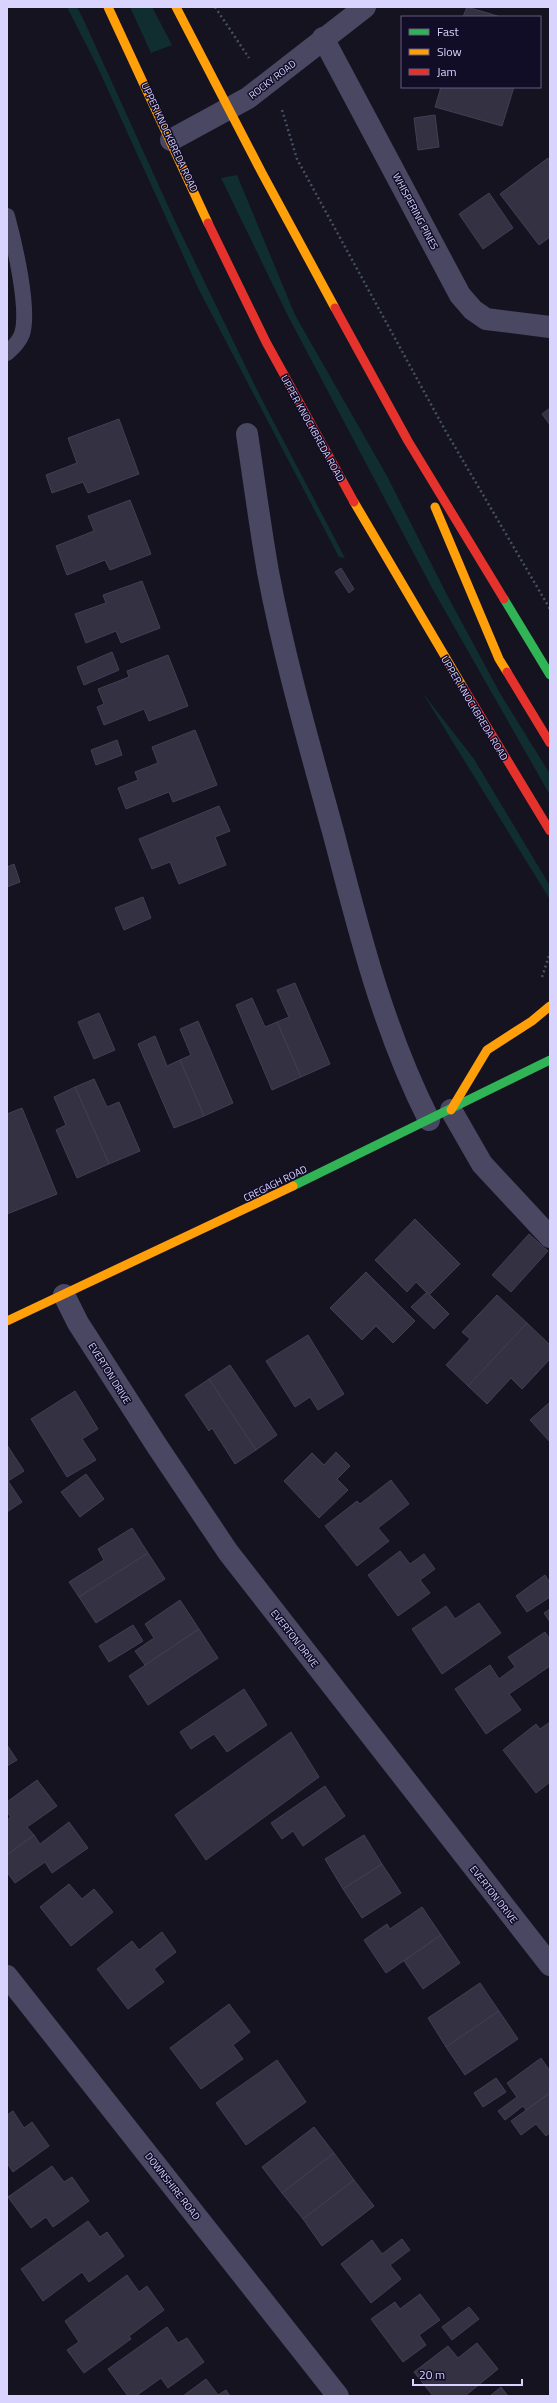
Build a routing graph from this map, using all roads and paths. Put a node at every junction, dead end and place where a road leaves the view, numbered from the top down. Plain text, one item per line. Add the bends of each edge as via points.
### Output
1 (108, 7) edge
2 (176, 7) edge
3 (215, 7) edge
4 (365, 7) edge
5 (324, 38) junction
6 (239, 43) dead end
7 (230, 110) junction
8 (282, 110) dead end
9 (171, 140) junction
10 (7, 216) edge
11 (550, 327) edge
12 (7, 353) edge
13 (247, 434) dead end
14 (408, 441) junction
15 (550, 609) edge
16 (550, 675) edge
17 (550, 743) edge
18 (550, 831) edge
19 (550, 1006) edge
20 (550, 1060) edge
21 (451, 1110) junction
22 (429, 1120) junction
23 (550, 1237) edge
24 (64, 1295) junction
25 (7, 1321) edge
26 (550, 1965) edge
27 (7, 1976) edge
28 (338, 2396) edge

1 - 9 main road, UPPER KNOCKBREDA ROAD
2 - 7 main road
3 - 6 path
4 - 5 street, ROCKY ROAD
5 - 7 street, ROCKY ROAD
5 - 11 street, WHISPERING PINES via 460,295 473,310 486,319
7 - 9 street, ROCKY ROAD
7 - 14 main road via 326,293
8 - 15 path via 297,159 445,430
9 - 18 main road, UPPER KNOCKBREDA ROAD via 294,394 390,569
10 - 12 lane via 17,254 23,310 22,333 17,344
13 - 22 street via 274,596 293,681 352,905 388,1027
14 - 16 main road
14 - 17 main road via 498,659
19 - 21 main road via 487,1050
20 - 21 main road, CREGAGH ROAD
21 - 22 main road, CREGAGH ROAD
21 - 23 street via 482,1164
22 - 24 main road, CREGAGH ROAD
24 - 25 main road, CREGAGH ROAD
24 - 26 street, EVERTON DRIVE via 78,1323 228,1552
27 - 28 street, DOWNSHIRE ROAD

